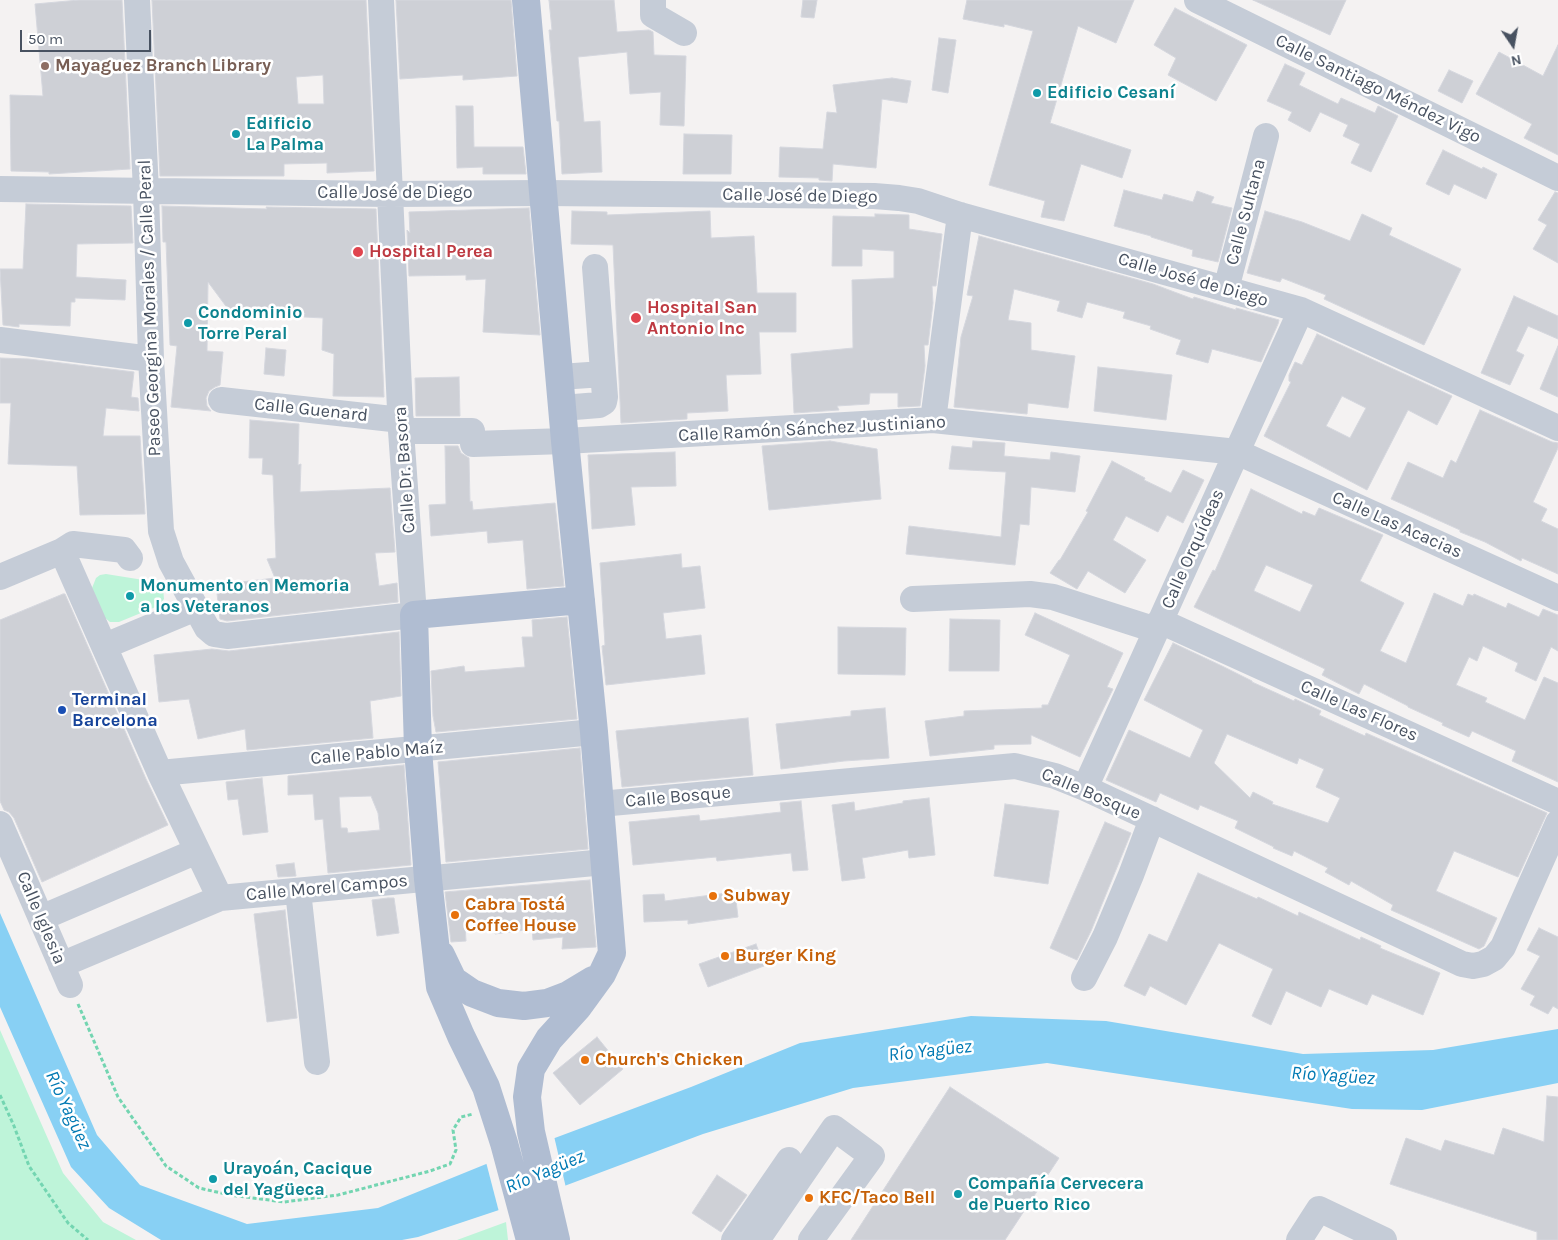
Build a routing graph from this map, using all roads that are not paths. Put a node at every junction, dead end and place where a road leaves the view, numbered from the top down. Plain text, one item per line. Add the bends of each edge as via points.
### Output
1 (137, 0) edge
2 (381, 0) edge
3 (526, 0) edge
4 (652, 0) edge
5 (1198, 0) edge
6 (684, 33) dead end
7 (1266, 136) dead end
8 (1558, 178) edge
9 (0, 189) edge
10 (146, 191) junction
11 (544, 193) junction
12 (390, 194) junction
13 (960, 215) junction
14 (595, 267) dead end
15 (1226, 289) junction
16 (1301, 310) junction
17 (0, 340) edge
18 (151, 359) junction
19 (603, 374) junction
20 (560, 377) junction
21 (221, 400) dead end
22 (562, 408) junction
23 (933, 420) junction
24 (401, 426) junction
25 (1558, 428) edge
26 (565, 441) junction
27 (1237, 452) junction
28 (64, 555) junction
29 (171, 562) junction
30 (0, 577) edge
31 (1558, 598) edge
32 (913, 599) dead end
33 (581, 600) junction
34 (196, 608) junction
35 (414, 615) junction
36 (1158, 626) junction
37 (105, 646) junction
38 (594, 732) junction
39 (418, 749) junction
40 (160, 773) junction
41 (1085, 788) junction
42 (1558, 802) edge
43 (600, 804) junction
44 (1152, 819) junction
45 (1558, 822) edge
46 (0, 824) edge
47 (197, 851) junction
48 (605, 862) junction
49 (428, 879) junction
50 (298, 891) junction
51 (220, 898) junction
52 (41, 918) junction
53 (434, 940) junction
54 (602, 974) junction
55 (65, 975) joint
56 (1084, 978) dead end
57 (317, 1062) dead end
58 (789, 1160) dead end
59 (544, 1237) edge
60 (734, 1240) edge
61 (757, 1240) edge
62 (811, 1240) edge
63 (1299, 1240) edge
64 (1384, 1240) edge

1 - 10 street, Paseo Georgina Morales / Calle Peral
2 - 12 street, Calle Dr. Basora
3 - 11 main road
4 - 6 street via 653,15
5 - 8 street, Calle Santiago Méndez Vigo
7 - 15 street, Calle Sultana
9 - 10 street, Calle José de Diego
10 - 12 street, Calle José de Diego
10 - 18 street, Paseo Georgina Morales / Calle Peral
11 - 12 street, Calle José de Diego
11 - 13 street, Calle José de Diego via 874,196 918,201
11 - 20 main road
12 - 24 street, Calle Dr. Basora
13 - 15 street, Calle José de Diego
13 - 23 street
14 - 19 street
15 - 16 street, Calle José de Diego
16 - 25 street, Calle José de Diego
16 - 27 street, Calle Orquídeas
17 - 18 street
18 - 29 street, Paseo Georgina Morales / Calle Peral via 159,511 161,531
19 - 20 street
19 - 22 street via 604,402
20 - 22 main road
21 - 24 street, Calle Guenard
22 - 26 main road
23 - 26 street, Calle Ramón Sánchez Justiniano
23 - 27 street, Calle Ramón Sánchez Justiniano
24 - 26 street, Calle Guenard via 472,430 473,444
24 - 35 street, Calle Dr. Basora
26 - 33 main road
27 - 31 street, Calle Las Acacias
27 - 36 street, Calle Orquídeas
28 - 29 street via 122,566 130,558
28 - 30 street
28 - 37 street
29 - 34 street, Paseo Georgina Morales / Calle Peral
32 - 36 street, Calle Las Flores via 1030,594 1053,597
33 - 35 main road
33 - 38 main road
34 - 35 street, Paseo Georgina Morales / Calle Peral via 207,628 214,634 227,636
34 - 37 street
35 - 39 main road, Calle Dr. Basora
36 - 41 street, Calle Orquídeas
36 - 42 street, Calle Las Flores
37 - 40 street
38 - 39 street, Calle Pablo Maíz
38 - 43 main road
39 - 40 street, Calle Pablo Maíz
39 - 49 main road, Calle Dr. Basora
40 - 47 street
41 - 43 street, Calle Bosque via 1015,766
41 - 44 street, Calle Bosque
43 - 48 main road
44 - 45 street, Calle Bosque via 1462,964 1473,966 1494,958 1503,947
44 - 56 street via 1105,937
46 - 52 street, Calle Iglesia
47 - 51 street
47 - 52 street
48 - 49 street, Calle Morel Campos
48 - 54 main road via 612,953
49 - 50 street, Calle Morel Campos
49 - 53 main road, Calle Dr. Basora
50 - 51 street, Calle Morel Campos
50 - 57 street
51 - 55 street, Calle Morel Campos
52 - 55 street, Calle Iglesia
53 - 54 main road via 453,980 472,993 498,1003 524,1006 547,1003 568,995
53 - 59 main road, Calle Dr. Basora via 440,987 486,1087 504,1143
54 - 59 main road via 549,1039 531,1069 526,1097
58 - 60 street
61 - 62 street via 834,1128 872,1156
63 - 64 street via 1319,1209

